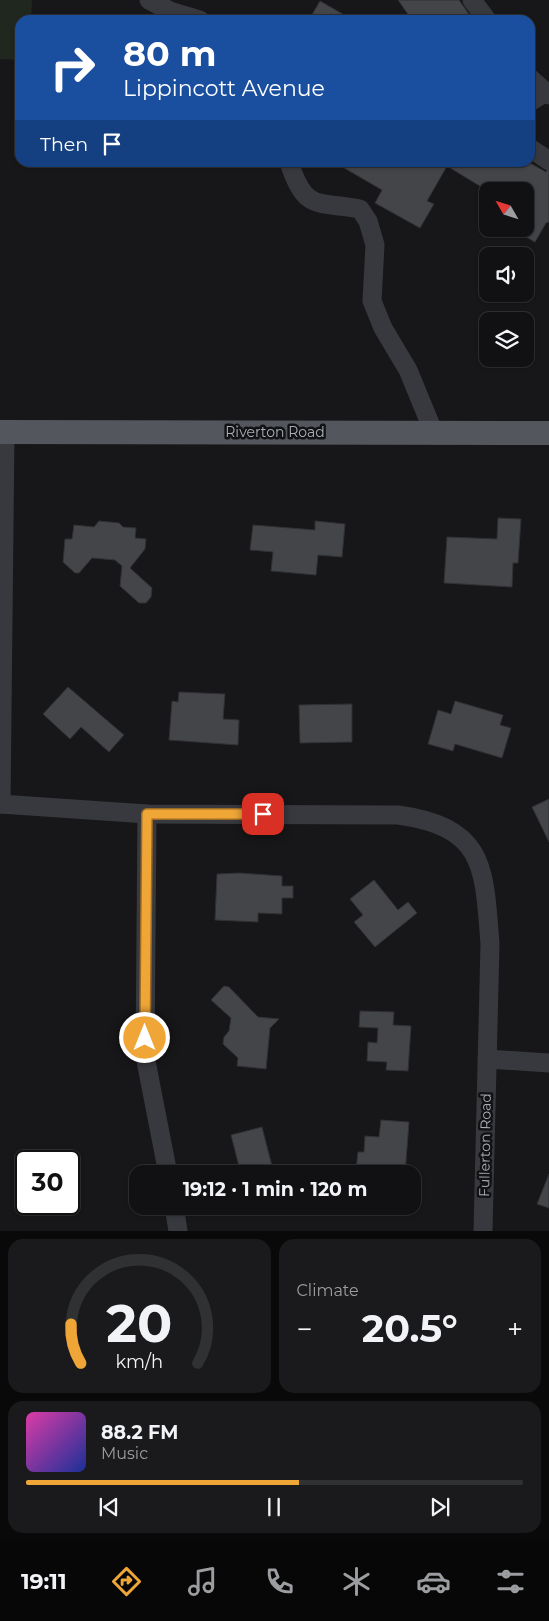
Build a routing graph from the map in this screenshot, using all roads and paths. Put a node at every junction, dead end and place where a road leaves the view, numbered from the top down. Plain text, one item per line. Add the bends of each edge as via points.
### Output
1 (149, 0) edge
2 (472, 0) edge
3 (183, 15) edge
4 (483, 15) edge
5 (535, 82) edge
6 (548, 93) edge
7 (535, 100) edge
8 (535, 151) edge
9 (549, 161) edge
10 (292, 167) edge
11 (2, 432) edge
12 (434, 433) junction
13 (549, 433) edge
14 (2, 572) edge
15 (0, 804) edge
16 (147, 814) junction
17 (487, 1059) junction
18 (549, 1063) edge
19 (166, 1165) edge
20 (175, 1215) edge
21 (178, 1231) edge
22 (483, 1231) edge

1 - 3 street
2 - 4 street
5 - 6 street
6 - 7 street
8 - 9 street
10 - 12 street via 308,200 323,206 360,209 368,221 375,245 372,301 383,328 408,370
11 - 12 main road, Riverton Road
11 - 14 street
12 - 13 main road, Riverton Road
14 - 15 street
15 - 16 street, Fullerton Road
16 - 17 street, Fullerton Road via 398,815 427,819 462,837 481,871 486,900 490,944
16 - 19 street via 145,1056
17 - 18 street
17 - 22 street, Fullerton Road
20 - 21 street

